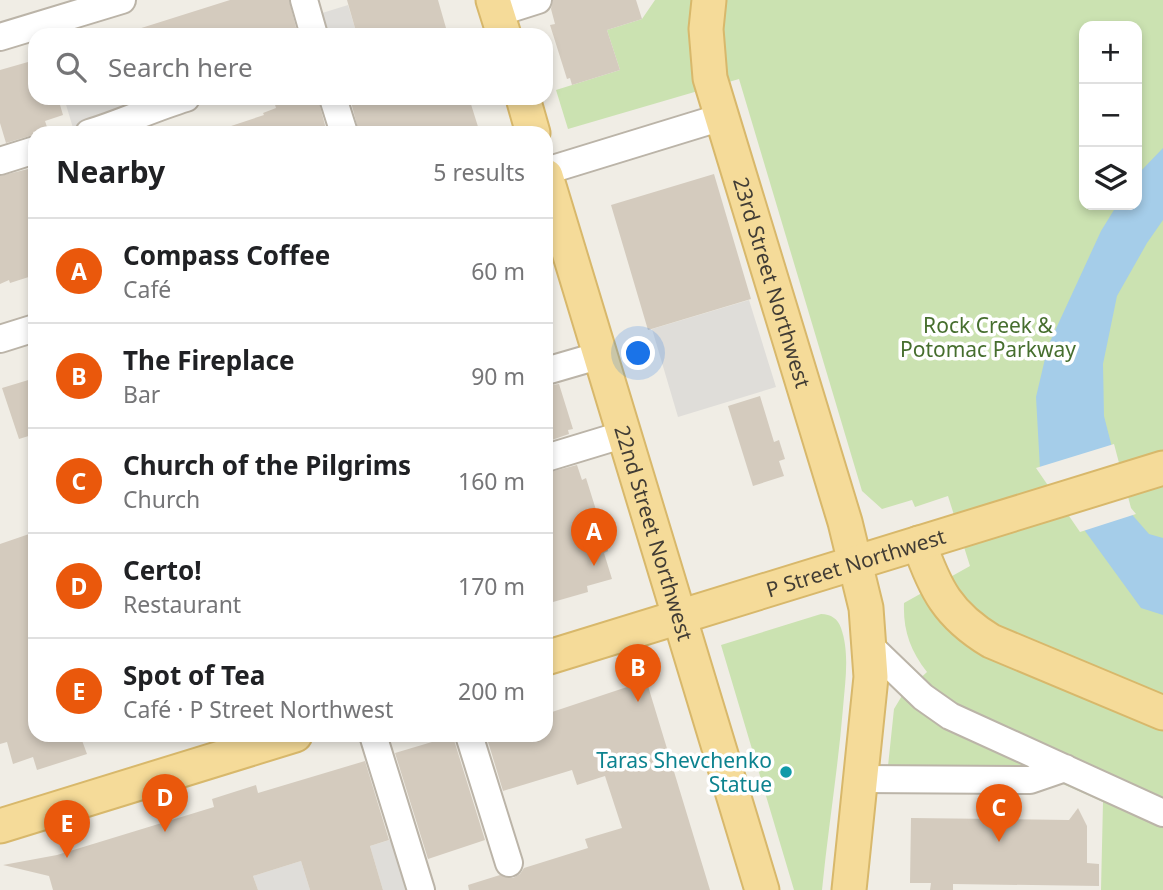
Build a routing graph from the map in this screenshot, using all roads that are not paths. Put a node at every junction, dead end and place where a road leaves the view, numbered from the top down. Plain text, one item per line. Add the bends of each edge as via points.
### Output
1 (122, 0) edge
2 (304, 0) edge
3 (538, 0) edge
4 (709, 0) edge
5 (498, 16) edge
6 (30, 28) edge
7 (312, 28) edge
8 (28, 29) edge
9 (0, 37) edge
10 (161, 105) edge
11 (335, 105) edge
12 (525, 105) edge
13 (722, 117) junction
14 (111, 126) edge
15 (342, 126) edge
16 (531, 126) edge
17 (28, 152) edge
18 (0, 161) edge
19 (553, 172) edge
20 (553, 197) edge
21 (28, 330) edge
22 (0, 339) edge
23 (601, 355) junction
24 (553, 369) edge
25 (625, 434) junction
26 (553, 456) edge
27 (1163, 467) edge
28 (919, 543) junction
29 (856, 562) junction
30 (681, 616) junction
31 (869, 645) junction
32 (553, 656) edge
33 (1163, 713) edge
34 (272, 742) edge
35 (375, 742) edge
36 (471, 742) edge
37 (1065, 768) junction
38 (861, 779) junction
39 (1163, 814) edge
40 (0, 826) edge
41 (509, 863) dead end
42 (421, 890) edge
43 (762, 890) edge
44 (849, 890) edge

1 - 6 street
2 - 7 street
3 - 5 street
4 - 13 main road, 23rd Street Northwest via 707,54
8 - 9 street
10 - 14 street
11 - 15 street
12 - 16 main road
13 - 19 street
13 - 29 main road, 23rd Street Northwest
17 - 18 street
20 - 23 main road, 22nd Street Northwest
21 - 22 street
23 - 24 street
23 - 25 main road, 22nd Street Northwest
25 - 26 street
25 - 30 main road, 22nd Street Northwest
27 - 28 main road, P Street Northwest
28 - 29 main road, P Street Northwest
28 - 33 main road via 941,596 974,631
29 - 30 main road, P Street Northwest
29 - 31 main road
30 - 32 main road, P Street Northwest
30 - 43 main road, 22nd Street Northwest
31 - 37 street via 934,707
31 - 38 main road
34 - 40 main road
35 - 42 street
36 - 41 street
37 - 38 street via 1030,779
37 - 39 street
38 - 44 main road

